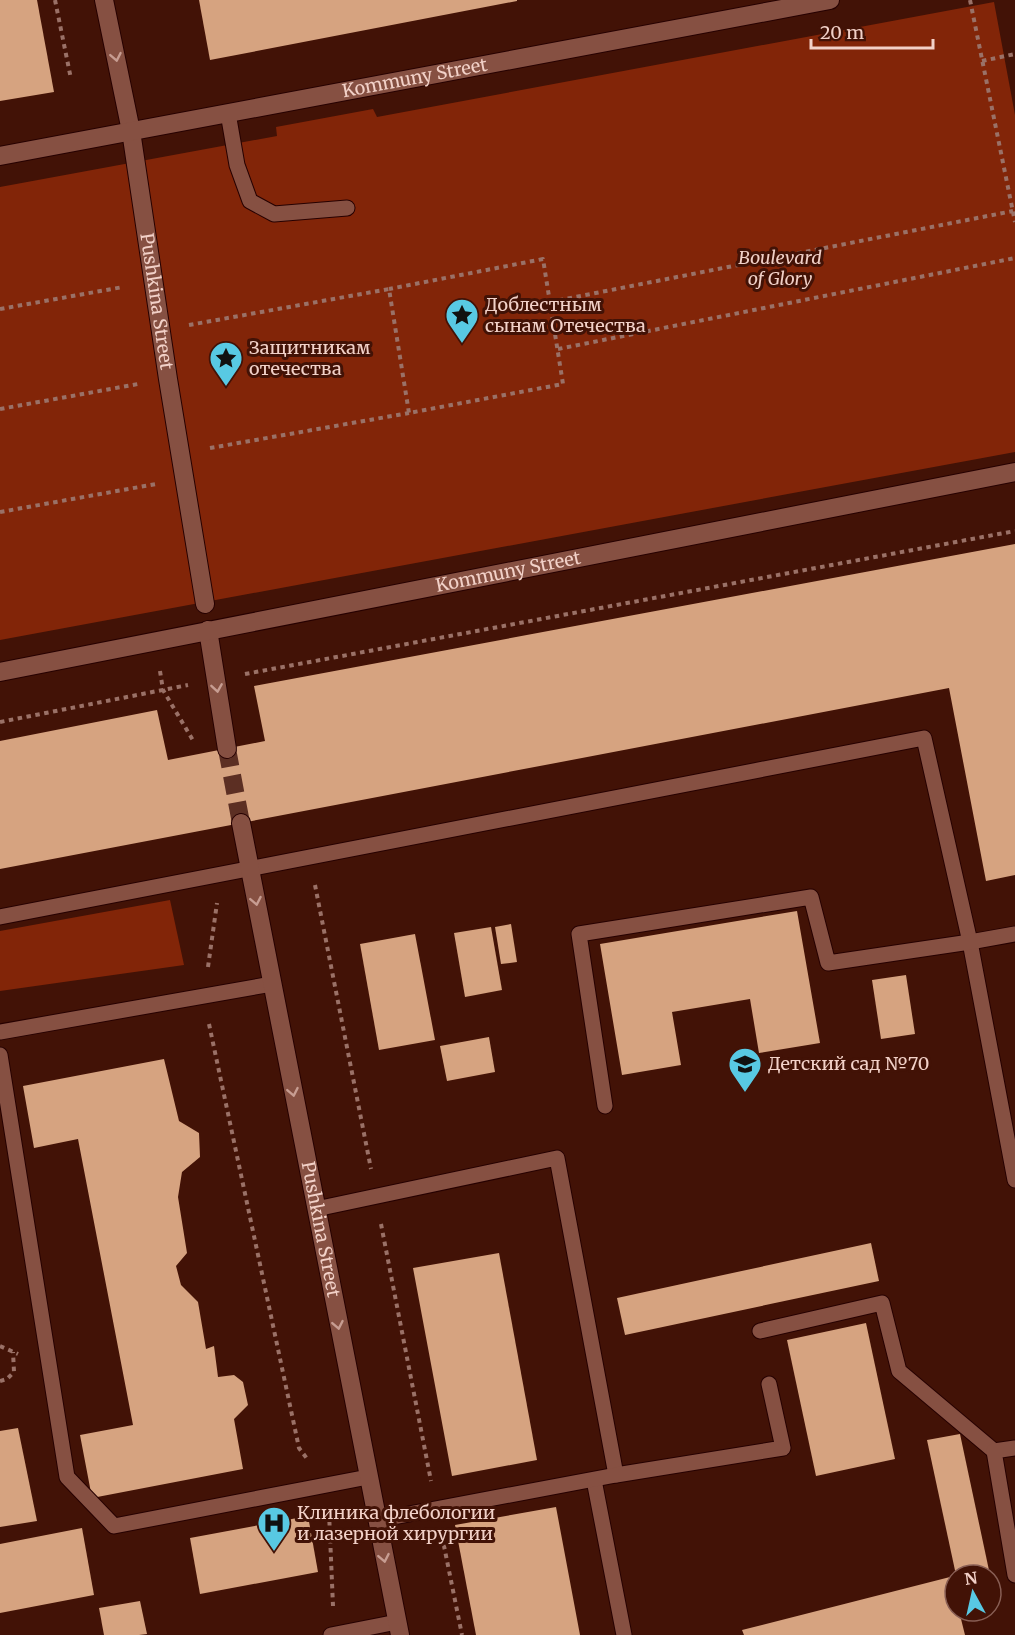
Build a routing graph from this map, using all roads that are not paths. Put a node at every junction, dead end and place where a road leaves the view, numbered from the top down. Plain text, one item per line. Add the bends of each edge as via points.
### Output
1 (104, 0) edge
2 (830, 0) edge
3 (228, 113) junction
4 (131, 131) junction
5 (0, 156) edge
6 (347, 208) dead end
7 (1015, 472) edge
8 (205, 604) dead end
9 (208, 630) junction
10 (0, 672) edge
11 (227, 749) tunnel mouth
12 (241, 823) tunnel mouth
13 (250, 870) junction
14 (0, 917) edge
15 (1015, 934) edge
16 (970, 942) junction
17 (273, 984) junction
18 (0, 1032) edge
19 (0, 1055) edge
20 (604, 1106) dead end
21 (1015, 1180) edge
22 (316, 1209) junction
23 (760, 1331) dead end
24 (769, 1384) dead end
25 (1015, 1448) edge
26 (994, 1451) junction
27 (616, 1475) junction
28 (368, 1477) junction
29 (594, 1480) junction
30 (377, 1520) junction
31 (1015, 1575) edge
32 (399, 1629) edge
33 (333, 1635) edge
34 (624, 1635) edge

1 -> 4 street, Pushkina Street
2 - 3 street, Kommuny Street
3 - 4 street, Kommuny Street
3 - 6 lane via 237,165 250,201 274,214
4 - 5 street, Kommuny Street
4 - 8 street, Pushkina Street
7 - 9 street, Kommuny Street
9 - 10 street, Kommuny Street
9 -> 11 street
12 - 13 street, Pushkina Street
13 - 14 lane
13 - 16 lane via 924,738
13 -> 17 street, Pushkina Street
15 - 16 lane
16 - 20 lane via 828,963 811,897 579,934
16 - 21 lane
17 - 18 lane
17 -> 22 street, Pushkina Street
19 - 28 lane via 67,1477 114,1526
22 - 27 lane via 557,1158
22 -> 28 street, Pushkina Street
23 - 26 lane via 882,1302 899,1371
24 - 27 lane via 783,1448
25 - 26 lane
26 - 31 lane
27 - 29 lane
28 - 30 street, Pushkina Street
29 - 30 lane
29 - 34 lane
30 -> 32 street, Pushkina Street
32 - 33 lane

